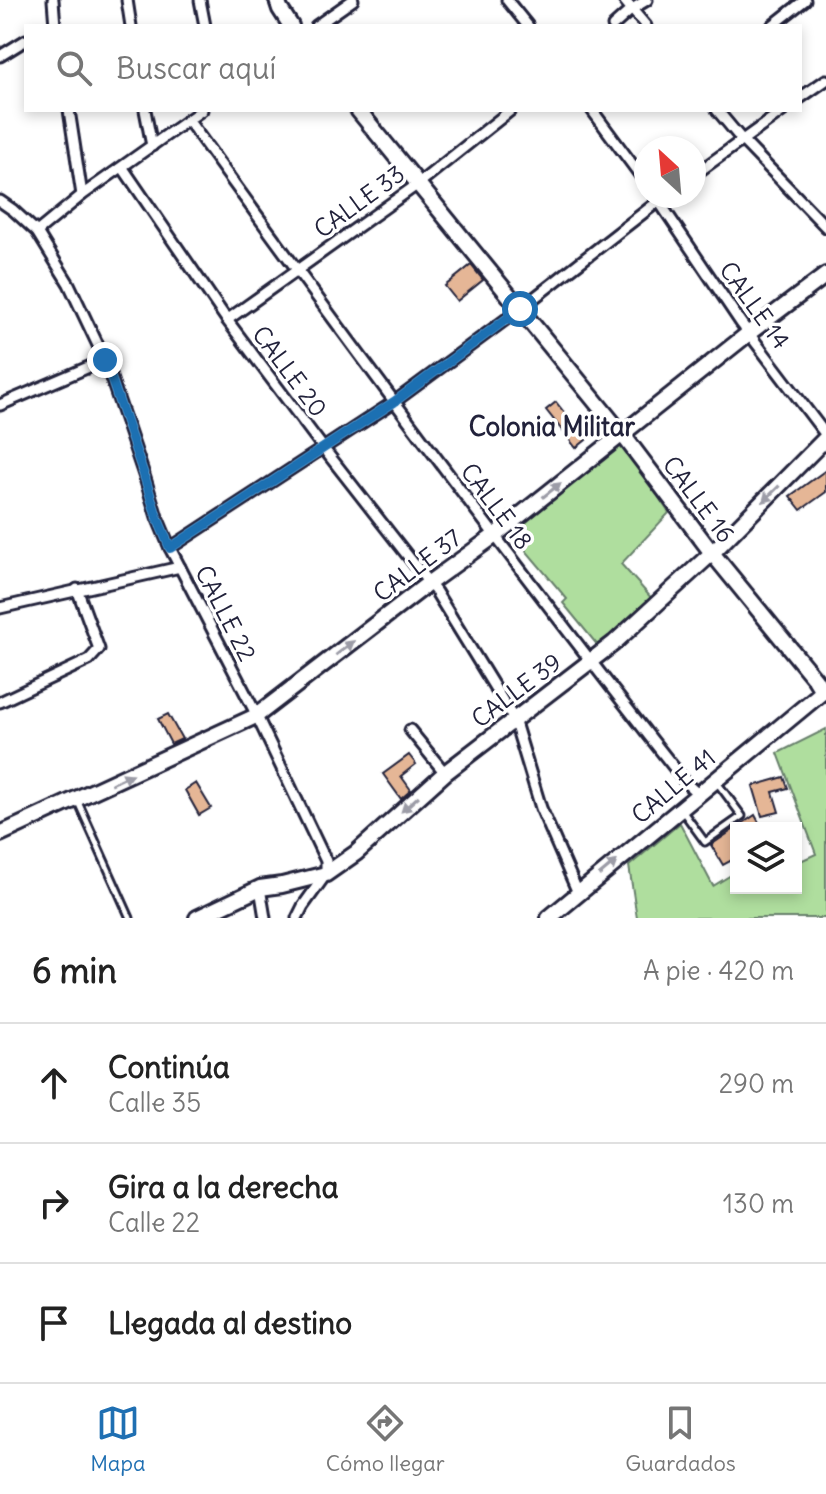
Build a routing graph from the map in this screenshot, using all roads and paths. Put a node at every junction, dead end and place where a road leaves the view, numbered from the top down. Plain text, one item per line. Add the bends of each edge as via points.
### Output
1 (53, 0) edge
2 (127, 0) edge
3 (200, 0) edge
4 (277, 0) edge
5 (353, 0) edge
6 (507, 0) edge
7 (624, 0) edge
8 (647, 0) edge
9 (805, 0) edge
10 (632, 9) junction
11 (52, 24) edge
12 (131, 24) edge
13 (205, 24) edge
14 (290, 24) edge
15 (319, 24) edge
16 (526, 24) edge
17 (615, 24) edge
18 (644, 24) edge
19 (775, 24) edge
20 (24, 41) edge
21 (0, 56) edge
22 (826, 80) edge
23 (802, 97) edge
24 (69, 112) edge
25 (145, 112) edge
26 (199, 112) edge
27 (360, 112) edge
28 (508, 112) edge
29 (593, 112) edge
30 (719, 112) edge
31 (781, 112) edge
32 (188, 120) junction
33 (742, 140) junction
34 (152, 146) junction
35 (706, 166) edge
36 (634, 167) edge
37 (123, 168) junction
38 (418, 184) junction
39 (82, 195) junction
40 (0, 201) edge
41 (647, 208) edge
42 (667, 208) edge
43 (826, 227) edge
44 (37, 232) junction
45 (297, 270) junction
46 (826, 275) edge
47 (520, 309) junction
48 (227, 320) junction
49 (749, 333) junction
50 (105, 360) junction
51 (394, 402) junction
52 (0, 405) edge
53 (621, 435) junction
54 (826, 437) edge
55 (324, 449) junction
56 (494, 536) junction
57 (170, 548) junction
58 (712, 553) junction
59 (180, 567) junction
60 (429, 583) junction
61 (77, 589) junction
62 (0, 608) edge
63 (590, 662) junction
64 (824, 690) edge
65 (0, 702) edge
66 (256, 716) junction
67 (514, 719) junction
68 (410, 730) dead end
69 (445, 773) junction
70 (715, 779) junction
71 (698, 794) junction
72 (77, 800) junction
73 (680, 809) junction
74 (0, 834) edge
75 (326, 874) junction
76 (260, 888) junction
77 (578, 893) junction
78 (130, 918) edge
79 (197, 918) edge
80 (265, 918) edge
81 (297, 918) edge
82 (549, 918) edge

1 - 11 street
2 - 12 street
3 - 13 street
4 - 14 main road
5 - 15 street
6 - 16 street
7 - 10 street
8 - 10 street
9 - 19 street
10 - 17 street
10 - 18 street
20 - 21 street
22 - 23 street
24 - 39 street
25 - 34 street
26 - 32 street
27 - 38 main road, CALLE 16
28 - 38 street, CALLE 33
29 - 36 street
30 - 33 street
31 - 33 street
32 - 34 street
32 - 45 street, CALLE 18
33 - 35 street
33 - 43 street
34 - 37 street
37 - 39 street
37 - 48 street, CALLE 20
38 - 45 street, CALLE 33
38 - 47 main road, CALLE 16
39 - 44 street
40 - 44 street, CALLE 22
41 - 47 street
42 - 49 street, CALLE 14
44 - 50 street, CALLE 22
45 - 48 street, CALLE 33
45 - 51 street, CALLE 18
46 - 49 main road, CALLE 37
47 - 51 street
47 - 53 main road, CALLE 16
48 - 55 street, CALLE 20
49 - 53 main road, CALLE 37
49 - 54 street, CALLE 14
50 - 52 street
50 - 57 street, CALLE 22
51 - 55 street
51 - 56 street, CALLE 18
56 -> 53 main road, CALLE 37
53 - 58 main road, CALLE 16
54 -> 58 main road, CALLE 39
55 - 57 street
55 - 60 street, CALLE 20
56 - 60 main road, CALLE 37
56 - 63 street, CALLE 18
57 - 59 street, CALLE 22
58 - 63 main road, CALLE 39
58 - 64 main road, CALLE 16
59 - 61 street
59 - 66 street, CALLE 22
66 -> 60 main road, CALLE 37
60 - 67 street, CALLE 20
61 - 62 street
61 - 65 street via 99,649 89,660
63 - 67 main road, CALLE 39
63 - 71 street, CALLE 18
64 - 70 main road, CALLE 41
72 -> 66 main road, CALLE 37
66 - 75 street, CALLE 22 via 326,861
67 - 69 main road, CALLE 39
67 - 77 street, CALLE 20 via 541,808
68 - 69 street
69 -> 75 main road, CALLE 39
70 - 71 main road, CALLE 41
70 - 73 lane via 742,816 705,842
71 - 73 main road, CALLE 41
72 - 74 main road, CALLE 37
72 - 78 lane
77 -> 73 main road, CALLE 41
75 - 76 main road, CALLE 39
75 - 81 street
76 - 79 main road, CALLE 39
76 - 80 street
77 - 82 main road, CALLE 41

